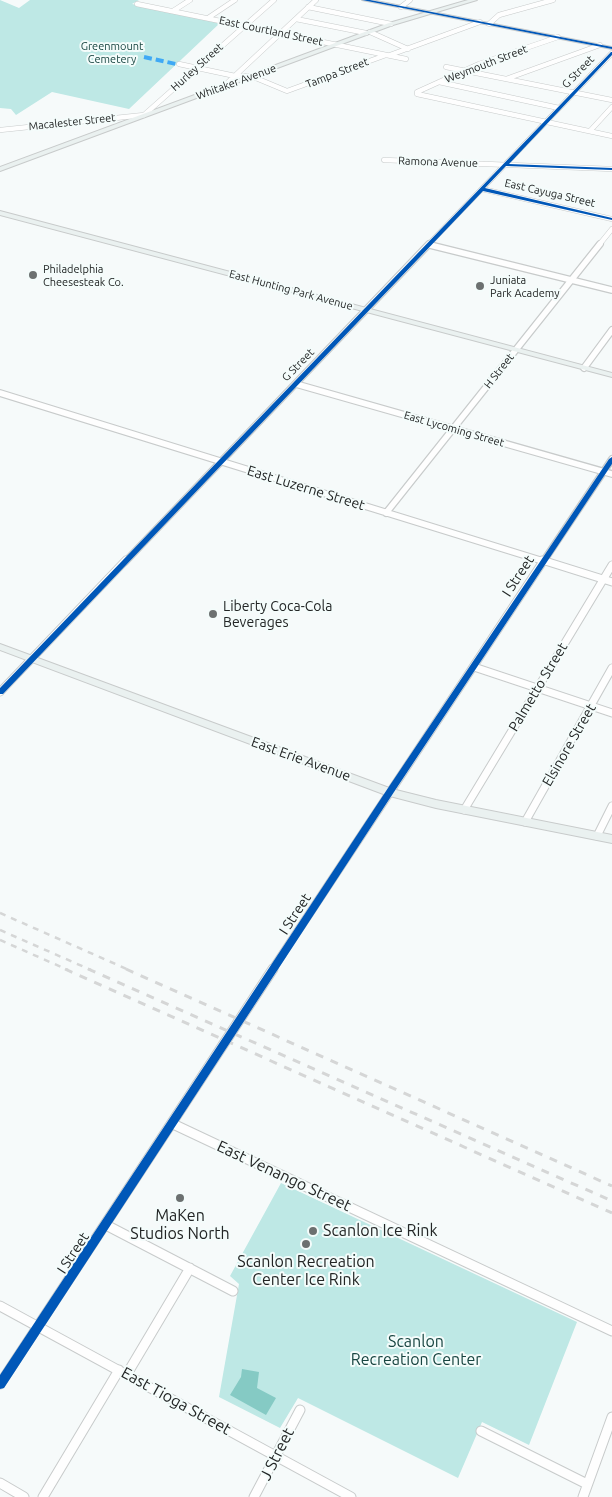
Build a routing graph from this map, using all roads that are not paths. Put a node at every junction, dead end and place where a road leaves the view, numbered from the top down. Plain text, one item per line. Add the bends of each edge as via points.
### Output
1 (143, 0) edge
2 (190, 0) edge
3 (235, 0) edge
4 (274, 0) edge
5 (316, 0) edge
6 (364, 0) edge
7 (410, 0) edge
8 (474, 0) edge
9 (553, 0) edge
10 (308, 7) junction
11 (401, 7) junction
12 (173, 11) junction
13 (429, 12) junction
14 (208, 18) junction
15 (296, 19) junction
16 (480, 22) junction
17 (391, 24) junction
18 (489, 24) junction
19 (244, 26) junction
20 (281, 33) junction
21 (368, 33) junction
22 (558, 37) junction
23 (335, 44) junction
24 (600, 45) junction
25 (612, 48) edge
26 (408, 49) junction
27 (612, 53) edge
28 (388, 55) junction
29 (406, 58) dead end
30 (179, 64) dead end
31 (446, 67) dead end
32 (195, 68) junction
33 (464, 70) junction
34 (235, 76) junction
35 (251, 76) junction
36 (506, 79) junction
37 (439, 82) junction
38 (224, 86) junction
39 (573, 92) junction
40 (612, 100) edge
41 (612, 107) edge
42 (559, 108) junction
43 (144, 116) junction
44 (545, 122) junction
45 (0, 130) edge
46 (590, 132) junction
47 (612, 136) edge
48 (384, 160) dead end
49 (505, 165) junction
50 (612, 168) edge
51 (0, 170) edge
52 (482, 189) junction
53 (0, 213) edge
54 (612, 219) edge
55 (612, 229) edge
56 (430, 245) junction
57 (571, 279) junction
58 (612, 290) edge
59 (366, 310) junction
60 (612, 330) edge
61 (516, 350) junction
62 (584, 368) junction
63 (612, 375) edge
64 (296, 384) junction
65 (0, 394) edge
66 (453, 428) junction
67 (612, 459) edge
68 (221, 462) junction
69 (604, 472) junction
70 (612, 474) edge
71 (386, 513) junction
72 (543, 561) junction
73 (612, 565) edge
74 (603, 580) junction
75 (612, 582) edge
76 (0, 647) edge
77 (31, 659) junction
78 (474, 667) junction
79 (612, 668) edge
80 (538, 688) junction
81 (0, 692) edge
82 (591, 706) junction
83 (612, 713) edge
84 (390, 792) junction
85 (612, 806) edge
86 (464, 810) junction
87 (525, 822) junction
88 (597, 836) junction
89 (612, 839) edge
90 (173, 1124) junction
91 (106, 1225) junction
92 (190, 1268) junction
93 (233, 1291) dead end
94 (0, 1306) edge
95 (39, 1328) junction
96 (612, 1331) edge
97 (123, 1372) junction
98 (0, 1384) edge
99 (300, 1410) dead end
100 (612, 1416) edge
101 (481, 1431) dead end
102 (277, 1456) junction
103 (0, 1483) edge
104 (587, 1484) junction
105 (24, 1497) edge
106 (42, 1497) edge
107 (254, 1497) edge
108 (351, 1497) edge
109 (583, 1497) edge

1 - 12 street, East Courtland Street via 137,4
2 - 12 street
3 - 14 street
4 - 19 street, Hurley Street
5 - 10 street
6 - 11 street
7 - 11 street
8 - 13 main road, Whitaker Avenue
9 - 18 street via 500,15
10 - 15 street
10 - 17 street
11 - 13 street
12 - 14 street, East Courtland Street
13 - 16 street
13 - 17 main road, Whitaker Avenue
14 - 19 street, East Courtland Street
15 - 20 street
15 - 21 street
16 - 18 street
16 - 26 street, Tampa Street
17 - 21 main road, Whitaker Avenue
18 - 22 street
19 - 20 street, East Courtland Street
19 - 32 street, Hurley Street
20 - 23 street, East Courtland Street
20 - 34 street
21 - 23 main road, Whitaker Avenue
21 - 26 street
22 - 24 street
22 - 33 street, Weymouth Street
23 - 28 street, East Courtland Street
23 - 35 main road, Whitaker Avenue
24 - 25 street
24 - 36 street
26 - 28 street, Tampa Street
27 - 39 street, G Street
28 - 29 street, East Courtland Street
28 - 35 street, Tampa Street via 287,92
30 - 32 street
31 - 33 street
32 - 34 street
32 - 43 street, Hurley Street
33 - 36 street
33 - 37 street, Weymouth Street
34 - 35 street
34 - 38 street
35 - 38 main road, Whitaker Avenue
36 - 39 street
37 - 42 street
37 - 44 street, Weymouth Street via 417,94
38 - 43 main road, Whitaker Avenue
39 - 40 street
39 - 42 street, G Street
41 - 46 street
42 - 44 street, G Street
43 - 45 street, Macalester Street
43 - 51 main road, Whitaker Avenue
44 - 46 street
44 - 49 street, G Street
46 - 47 street
48 - 49 street, Ramona Avenue
49 - 50 street, Ramona Avenue
49 - 52 street, G Street
52 - 54 street, East Cayuga Street
52 - 56 street, G Street
53 - 59 main road, East Hunting Park Avenue
55 - 57 street, H Street
56 - 57 street
56 - 59 street, G Street
57 - 58 street
57 - 61 street, H Street
59 - 61 main road, East Hunting Park Avenue
59 - 64 street, G Street
60 - 62 street
61 - 62 main road, East Hunting Park Avenue
61 - 66 street, H Street
62 - 63 main road, East Hunting Park Avenue
64 - 66 street, East Lycoming Street
64 - 68 street, G Street
65 - 68 street, East Luzerne Street
66 - 69 street, East Lycoming Street
66 - 71 street, H Street
67 - 69 street, I Street
68 - 71 street, East Luzerne Street
68 - 77 street, G Street
69 - 70 street, East Lycoming Street
69 - 72 street, I Street
71 - 72 street, East Luzerne Street
72 - 74 street, East Luzerne Street
72 - 78 street, I Street
73 - 74 street, Palmetto Street
74 - 75 street, East Luzerne Street
74 - 80 street, Palmetto Street
76 - 77 main road, East Erie Avenue
77 - 81 street, G Street
77 - 84 main road, East Erie Avenue
78 - 80 street
78 - 84 street, I Street
79 - 82 street, Elsinore Street
80 - 82 street
80 - 86 street, Palmetto Street
82 - 83 street
82 - 87 street, Elsinore Street
84 - 86 main road, East Erie Avenue
84 - 90 street, I Street
85 - 88 street
86 - 87 main road, East Erie Avenue
87 - 88 main road, East Erie Avenue
88 - 89 main road, East Erie Avenue
90 - 91 street, I Street
90 - 96 street, East Venango Street
91 - 92 street
91 - 95 street, I Street
92 - 93 street
92 - 97 street
94 - 95 street, East Tioga Street
95 - 97 street, East Tioga Street
95 - 98 street, I Street
97 - 102 street, East Tioga Street
97 - 106 street
99 - 102 street, J Street
100 - 104 street
101 - 104 street
102 - 107 street, J Street
102 - 108 street, East Tioga Street
103 - 105 street
104 - 109 street

